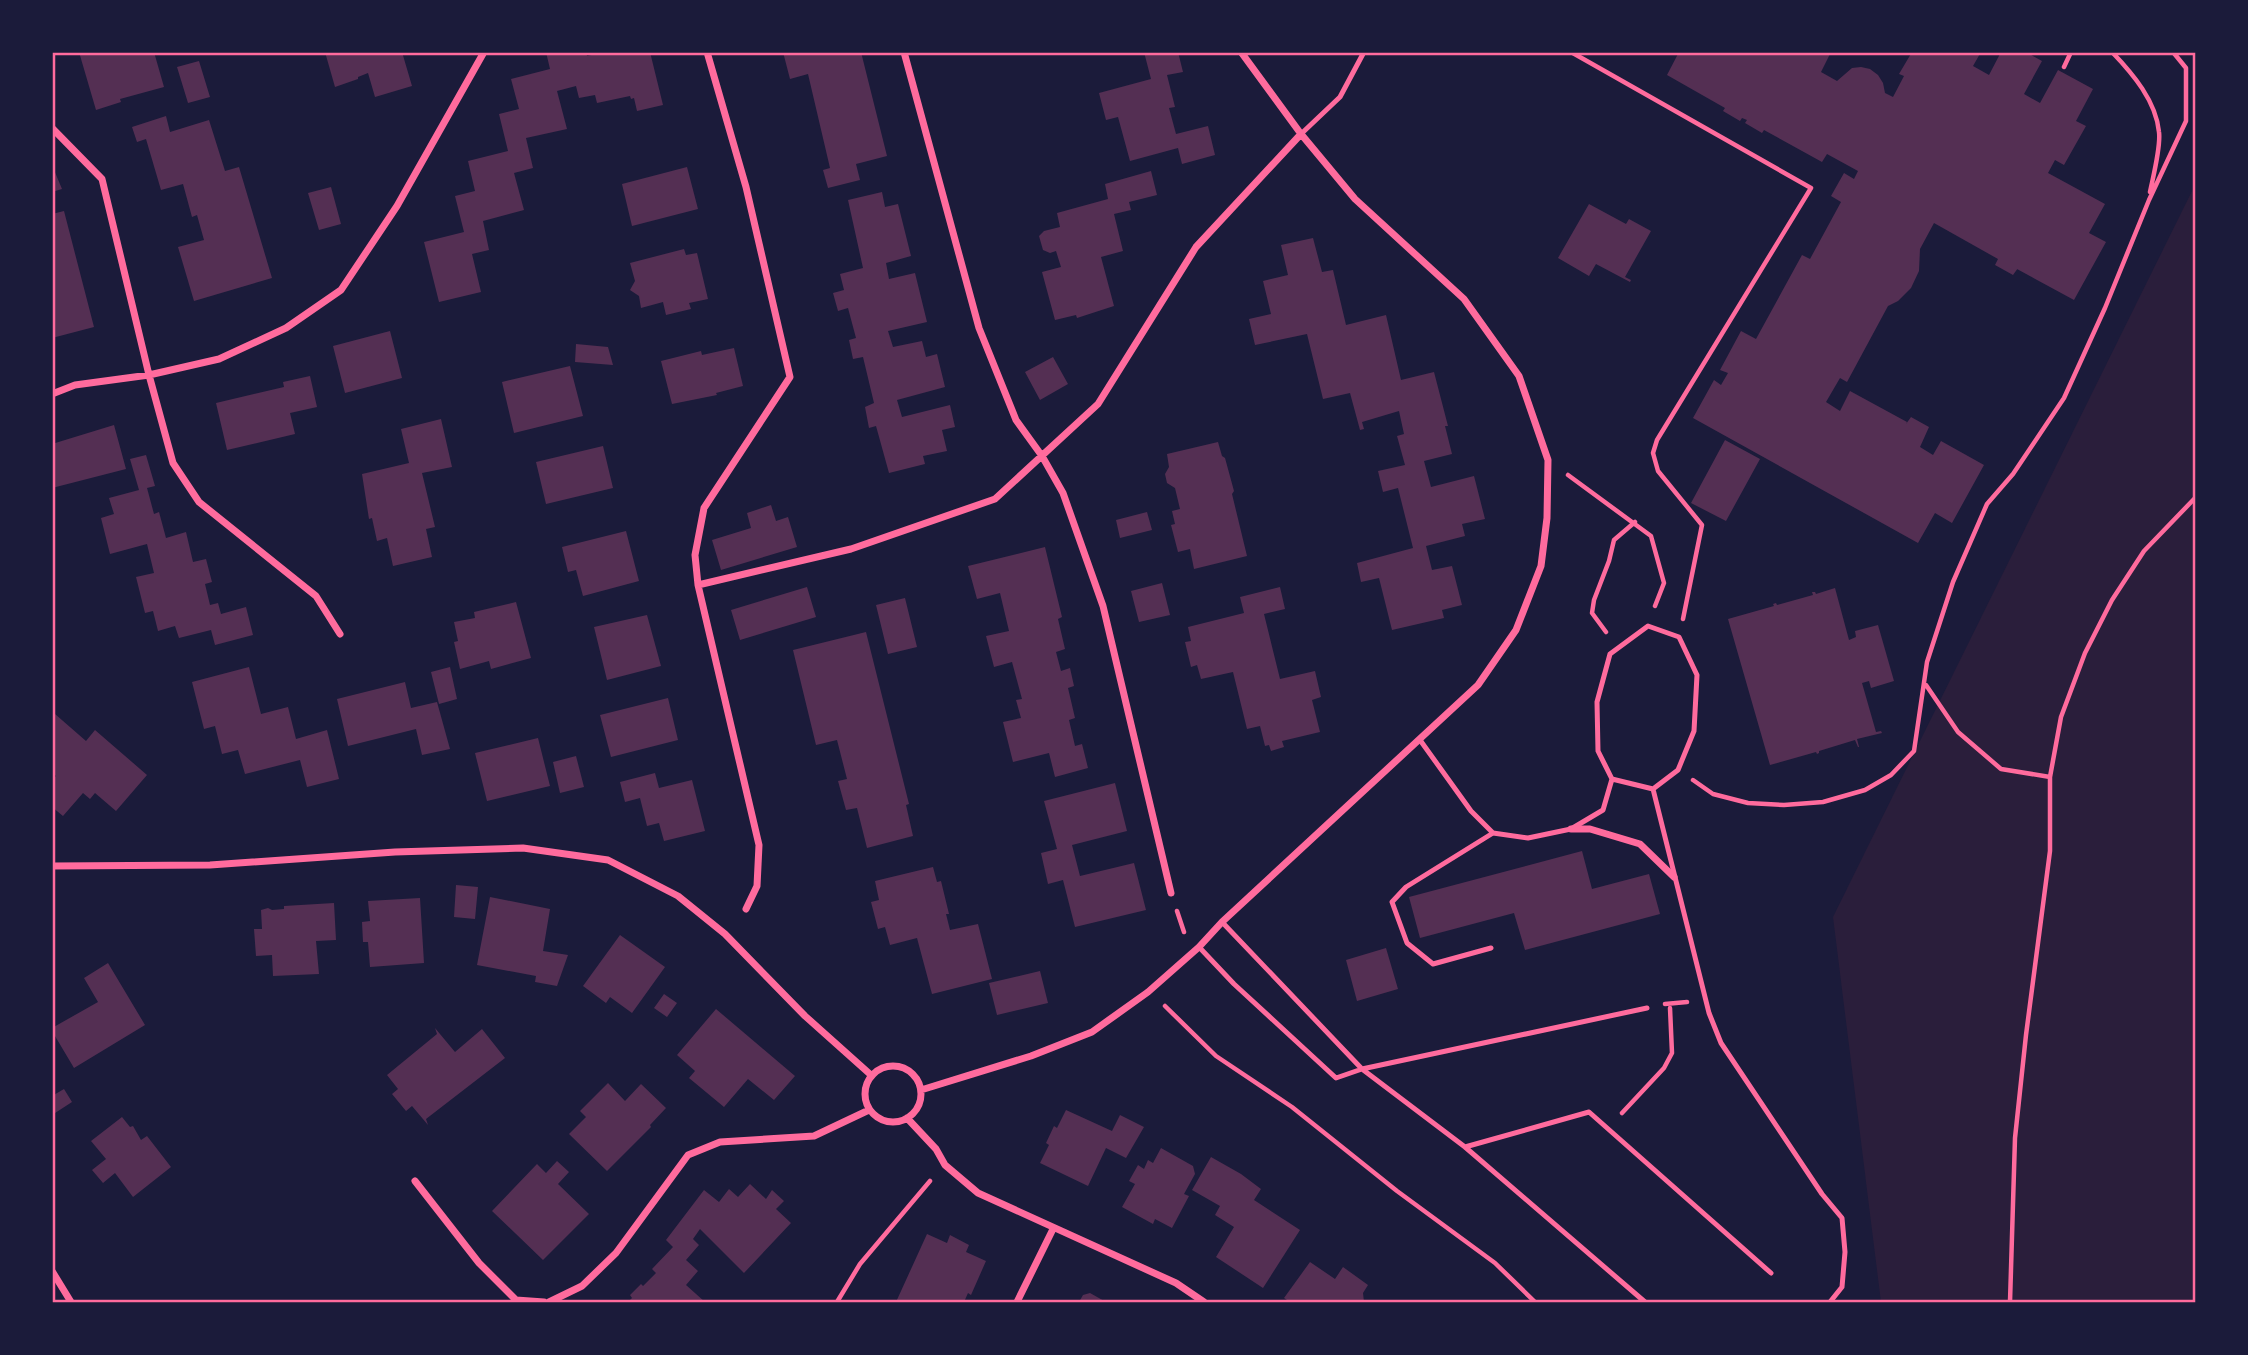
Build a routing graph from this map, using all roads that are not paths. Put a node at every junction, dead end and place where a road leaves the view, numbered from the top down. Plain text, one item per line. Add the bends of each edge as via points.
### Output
1 (484, 52) edge
2 (707, 52) edge
3 (904, 52) edge
4 (1241, 52) edge
5 (1364, 52) edge
6 (52, 128) edge
7 (1301, 134) junction
8 (149, 375) junction
9 (52, 394) edge
10 (1042, 456) junction
11 (698, 585) junction
12 (340, 635) dead end
13 (1420, 740) junction
14 (1612, 779) junction
15 (1653, 789) junction
16 (1571, 829) junction
17 (1493, 833) junction
18 (52, 866) edge
19 (1674, 877) junction
20 (1171, 893) road end
21 (746, 909) dead end
22 (1223, 922) junction
23 (1199, 947) junction
24 (1491, 948) dead end
25 (1647, 1008) road end
26 (1362, 1069) junction
27 (871, 1075) junction
28 (921, 1090) junction
29 (869, 1110) junction
30 (907, 1118) junction
31 (1465, 1147) junction
32 (415, 1181) dead end
33 (1053, 1229) junction
34 (52, 1271) edge
35 (1771, 1273) dead end
36 (71, 1303) edge
37 (547, 1303) edge
38 (1017, 1303) edge
39 (1204, 1303) edge
40 (1645, 1303) edge
41 (1830, 1303) edge

1 - 8 street via 397,206 341,290 286,328 219,359
2 - 11 street via 746,187 790,377 704,508 695,555
3 - 10 street via 979,328 1016,420
4 - 7 street
5 - 7 lane via 1340,97
6 - 8 street via 102,179
7 - 10 street via 1196,247 1098,404
7 - 13 street via 1355,199 1464,299 1519,376 1548,460 1541,566 1516,630 1478,685
8 - 9 street via 75,385
8 - 12 street via 173,463 199,502 316,596
10 - 11 street via 995,499 851,549
10 - 20 street via 1063,492 1103,606
11 - 21 street via 759,845 757,886
13 - 17 lane via 1471,811
13 - 22 street
14 - 15 lane
14 - 15 lane via 1598,751 1597,702 1610,654 1648,626 1679,636 1697,675 1694,732 1678,770
14 - 16 lane via 1603,810
15 - 19 lane
16 - 17 lane via 1528,838
16 - 19 street via 1590,829 1640,844
17 - 24 lane via 1406,887 1392,902 1407,943 1433,964
18 - 27 street via 209,865 523,848 608,860 678,897 725,934
19 - 41 lane via 1721,1042 1842,1218 1842,1287
22 - 23 street
22 - 26 lane
23 - 26 lane via 1336,1077
23 - 28 street via 1148,992 1092,1032
25 - 26 lane
26 - 31 lane
27 - 28 street via 890,1065 901,1066 917,1079
27 - 29 street via 864,1098
28 - 30 street via 919,1106
29 - 30 street via 886,1122
29 - 37 street via 814,1136 720,1142 688,1155 616,1253 582,1286
30 - 33 street via 945,1165 978,1193
31 - 35 lane via 1589,1112
31 - 40 lane
32 - 37 street via 478,1264 516,1300
33 - 38 street
33 - 39 street via 1176,1283
34 - 36 street

